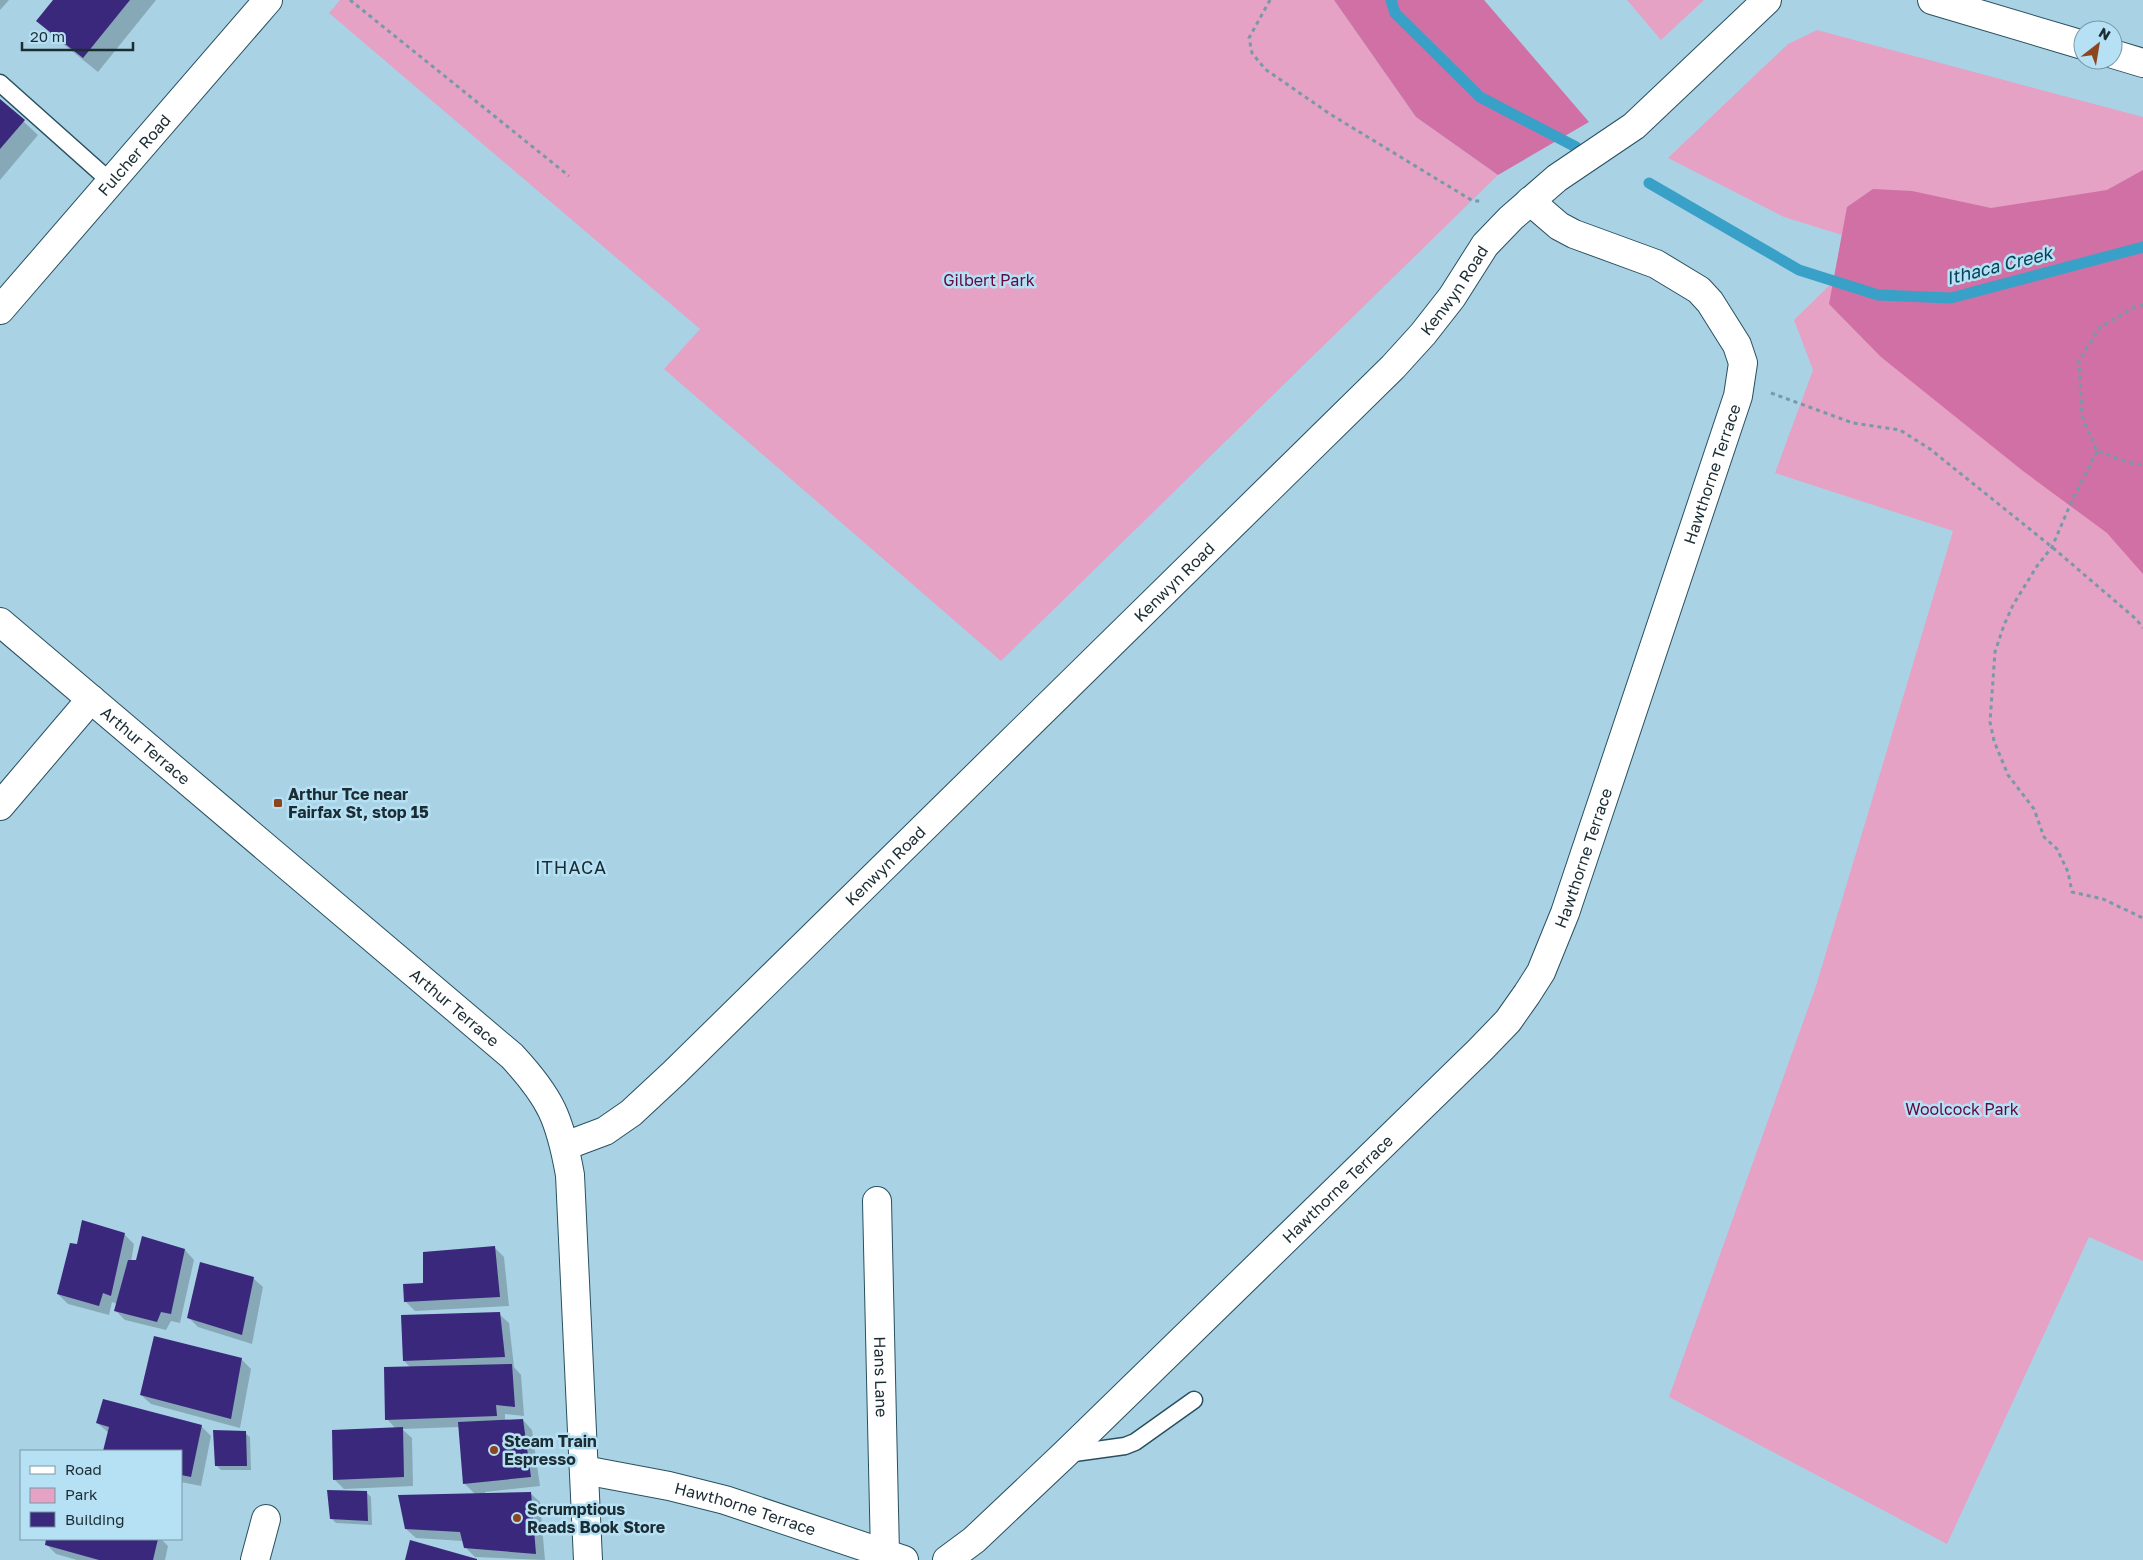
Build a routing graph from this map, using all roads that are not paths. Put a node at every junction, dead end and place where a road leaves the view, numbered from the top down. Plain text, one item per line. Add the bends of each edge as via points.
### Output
1 (268, 0) edge
2 (1767, 0) edge
3 (1932, 0) edge
4 (2073, 42) edge
5 (2123, 57) edge
6 (2143, 62) edge
7 (0, 83) edge
8 (111, 182) junction
9 (1530, 201) junction
10 (0, 310) edge
11 (0, 622) edge
12 (92, 699) junction
13 (0, 806) edge
14 (565, 1146) junction
15 (877, 1201) dead end
16 (1194, 1400) dead end
17 (1065, 1454) junction
18 (584, 1470) junction
19 (266, 1519) dead end
20 (894, 1557) edge
21 (255, 1560) edge
22 (588, 1560) edge
23 (947, 1560) edge

1 - 8 street, Fulcher Road
2 - 9 street, Kenwyn Road via 1634,126 1557,178
3 - 4 street
5 - 6 street
7 - 8 lane
8 - 10 street, Fulcher Road
9 - 14 street, Kenwyn Road via 1486,245 1452,296 1393,367 681,1066 631,1114 606,1131
9 - 17 street, Hawthorne Terrace via 1559,226 1574,234 1656,264 1699,290 1738,345 1743,363 1735,406 1564,913 1541,972 1508,1021
11 - 12 street, Arthur Terrace
12 - 13 street
12 - 14 street, Arthur Terrace via 512,1056 546,1097
14 - 18 street, Arthur Terrace via 570,1175
15 - 20 street, Hans Lane
16 - 17 lane via 1135,1442
17 - 23 street, Hawthorne Terrace via 974,1540
18 - 20 street, Hawthorne Terrace via 725,1500
18 - 22 street, Arthur Terrace
19 - 21 street

